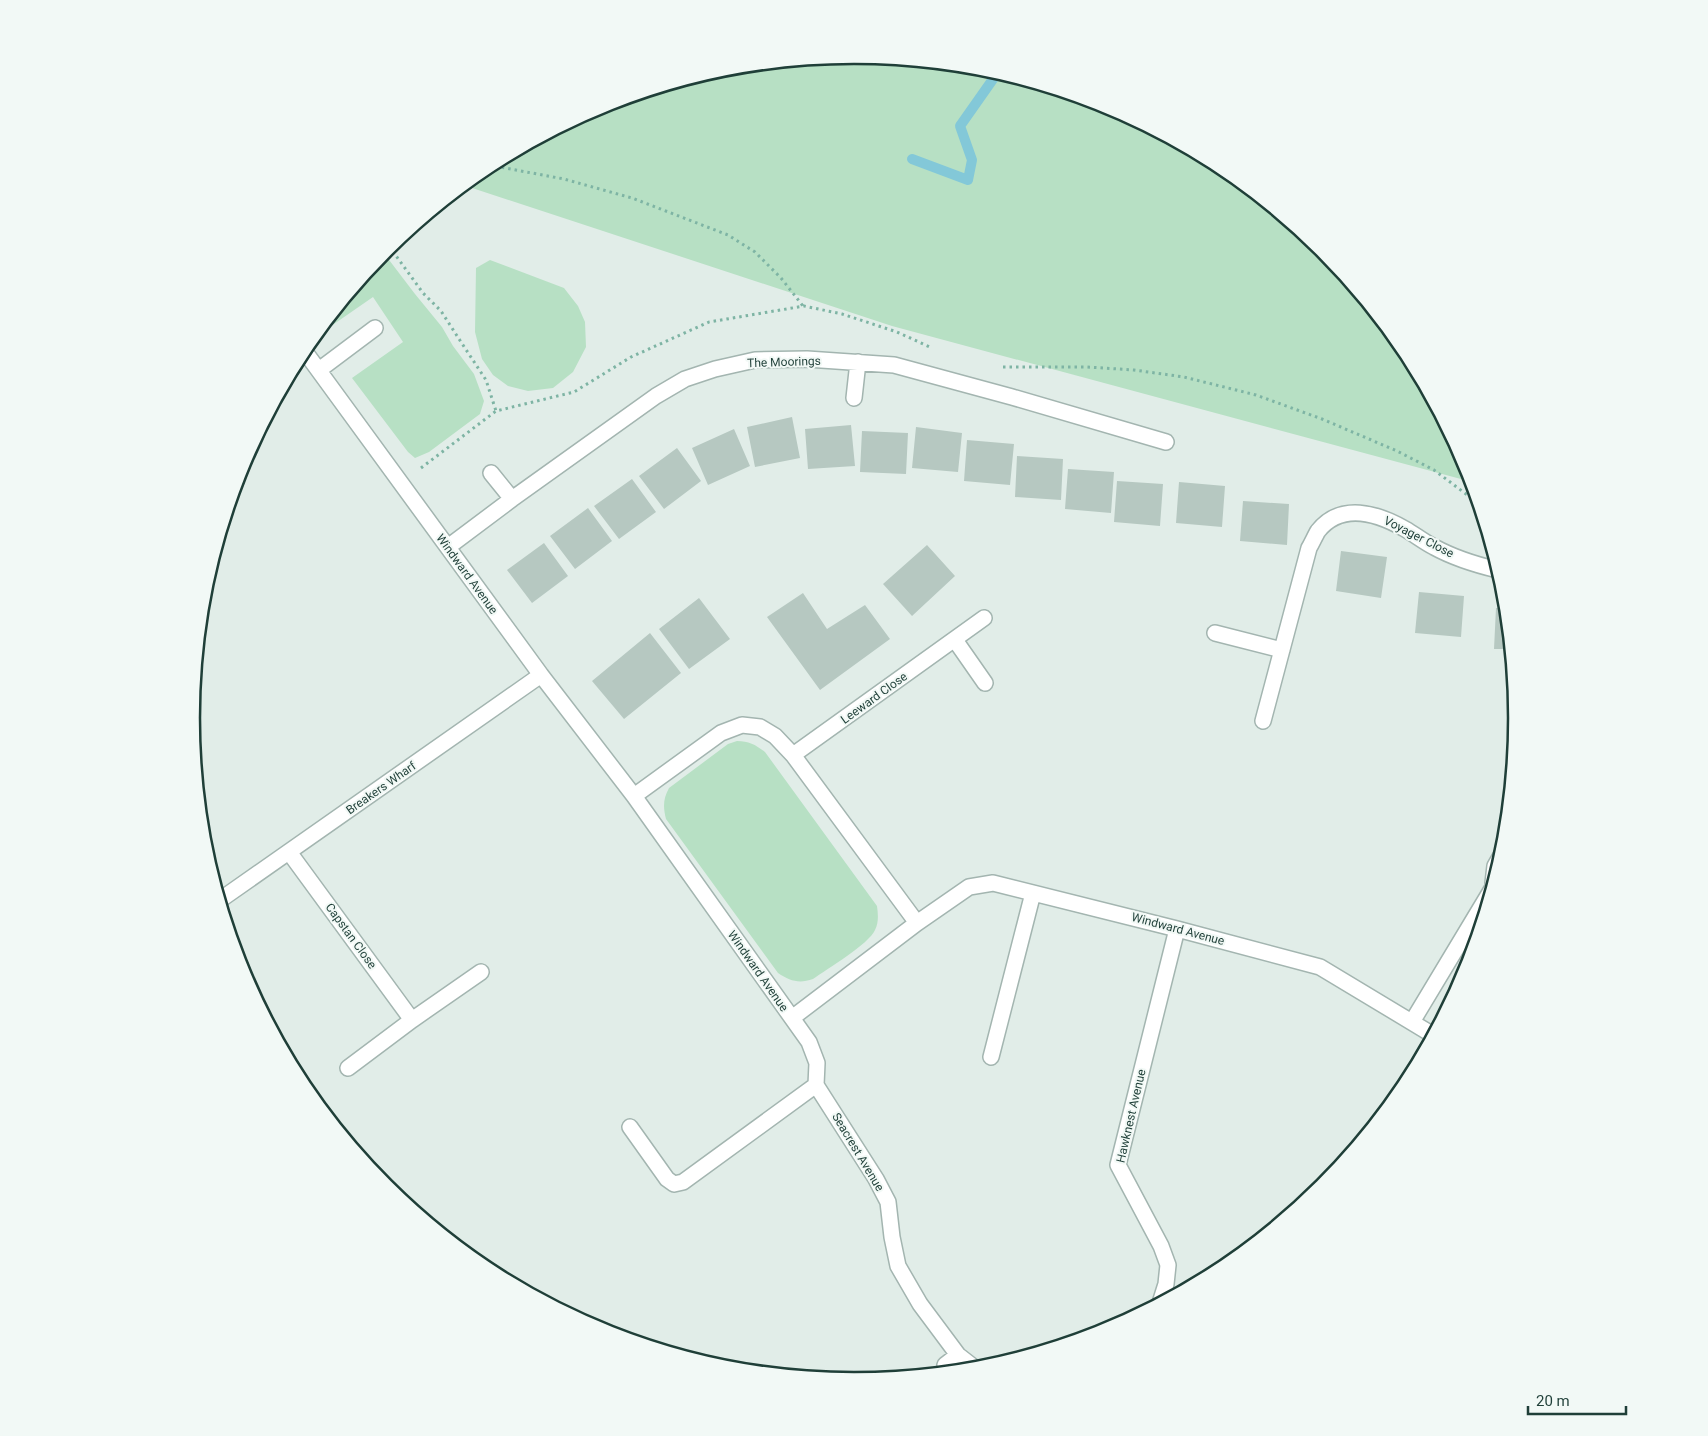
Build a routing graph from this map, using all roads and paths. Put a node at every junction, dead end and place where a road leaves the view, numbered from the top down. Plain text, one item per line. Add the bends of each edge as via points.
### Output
1 (501, 167) edge
2 (394, 253) edge
3 (804, 306) dead end
4 (375, 328) dead end
5 (309, 357) edge
6 (858, 362) junction
7 (319, 370) junction
8 (854, 398) dead end
9 (496, 411) dead end
10 (1166, 442) dead end
11 (492, 473) dead end
12 (512, 499) junction
13 (448, 548) junction
14 (1491, 568) edge
15 (984, 618) dead end
16 (1215, 633) dead end
17 (955, 640) junction
18 (1282, 650) junction
19 (541, 675) junction
20 (985, 683) dead end
21 (1263, 721) dead end
22 (793, 755) junction
23 (634, 796) junction
24 (289, 852) junction
25 (1033, 893) junction
26 (225, 897) edge
27 (1479, 910) edge
28 (917, 923) junction
29 (1177, 929) junction
30 (481, 972) dead end
31 (792, 1018) junction
32 (412, 1020) junction
33 (1412, 1022) junction
34 (1428, 1032) edge
35 (991, 1057) dead end
36 (348, 1068) dead end
37 (816, 1085) junction
38 (630, 1127) dead end
39 (1165, 1293) edge
40 (958, 1355) junction
41 (966, 1363) edge
42 (945, 1365) dead end

1 - 3 path via 564,179 623,196 728,235 755,252
2 - 9 path via 423,293 441,311 486,380
4 - 7 street
5 - 7 street, Windward Avenue
6 - 8 street
6 - 10 street, The Moorings via 894,365
6 - 12 street, The Moorings via 754,360 685,379 656,396
7 - 13 street, Windward Avenue
11 - 12 street
12 - 13 street, The Moorings
13 - 19 street, Windward Avenue
14 - 18 street, Voyager Close via 1434,547 1370,513 1349,513 1331,519 1318,532 1310,548
15 - 17 street, Leeward Close
16 - 18 street
17 - 20 street
17 - 22 street, Leeward Close
18 - 21 street, Voyager Close
19 - 23 street, Windward Avenue
19 - 24 street, Breakers Wharf
22 - 23 street via 775,736 760,727 742,725 721,733
22 - 28 street
23 - 31 street, Windward Avenue
24 - 26 street, Breakers Wharf
24 - 32 street, Capstan Close
25 - 28 street, Windward Avenue via 993,883 969,887
25 - 29 street, Windward Avenue
25 - 35 street
27 - 33 street
28 - 31 street, Windward Avenue
29 - 33 street, Windward Avenue via 1320,967
29 - 39 street, Hawknest Avenue via 1118,1165 1161,1246 1168,1265
30 - 32 street
31 - 37 street via 809,1042 817,1063
32 - 36 street
33 - 34 street, Windward Avenue
37 - 38 street via 683,1182 674,1184 667,1179
37 - 40 street, Seacrest Avenue via 888,1202 898,1266 920,1304
40 - 41 street, Seacrest Avenue
40 - 42 street

